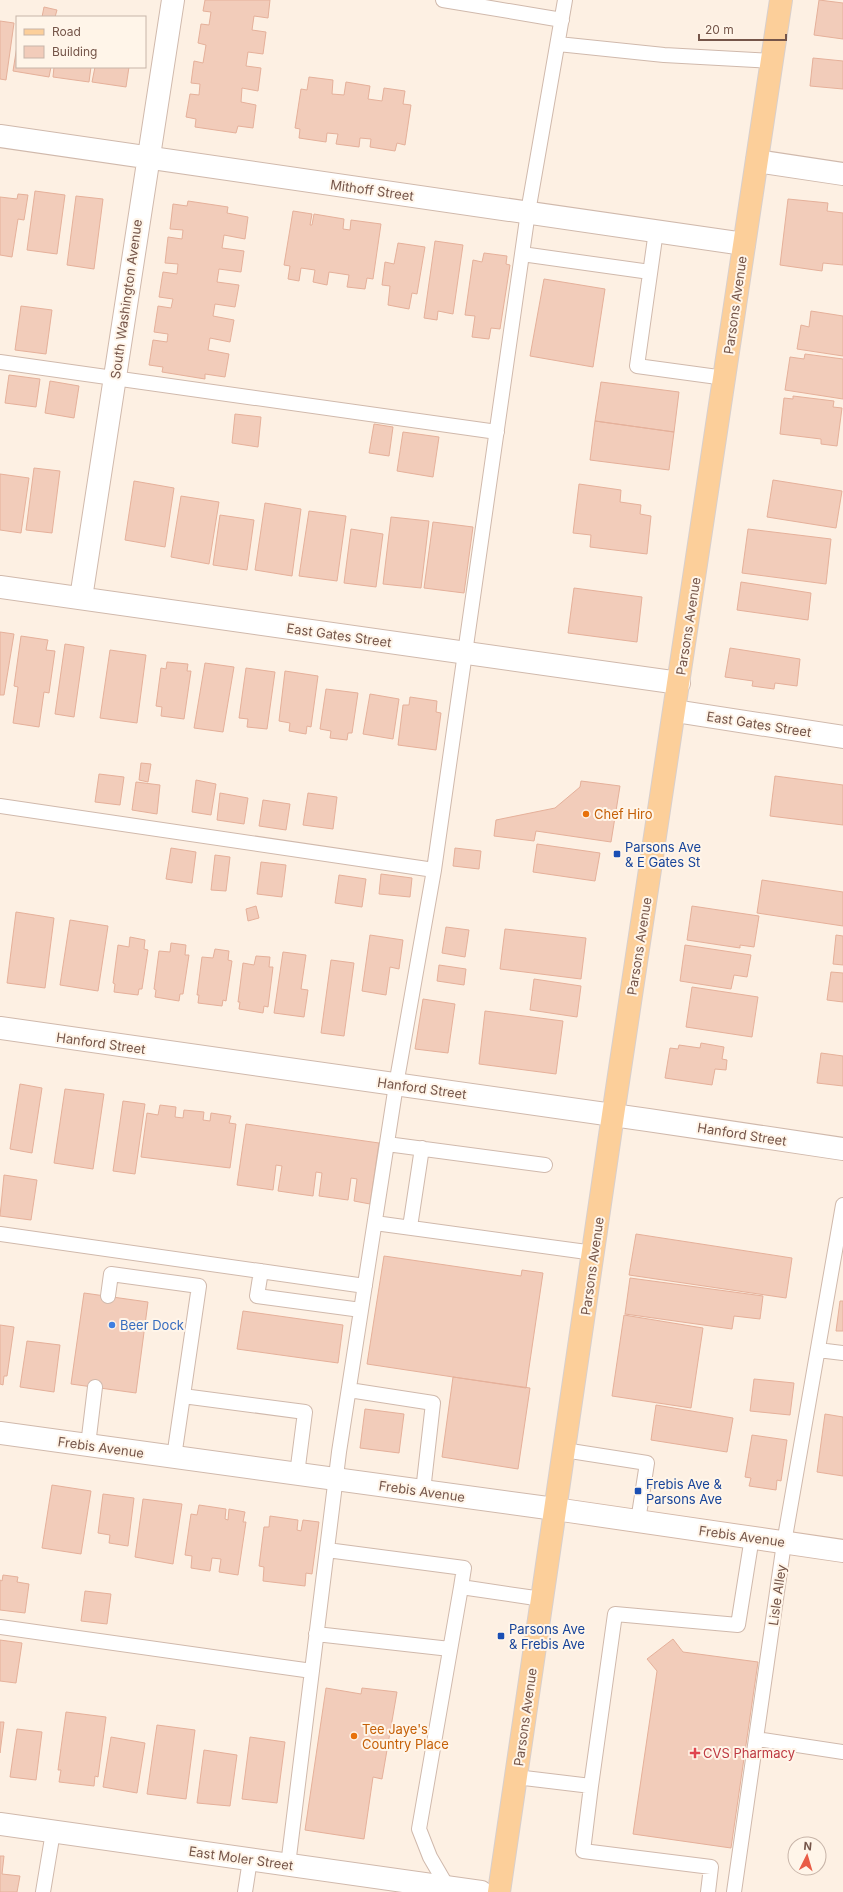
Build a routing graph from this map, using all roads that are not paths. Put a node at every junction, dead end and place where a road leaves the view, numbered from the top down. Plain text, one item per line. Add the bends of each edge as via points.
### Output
1 (173, 0) edge
2 (443, 0) edge
3 (565, 0) edge
4 (780, 0) edge
5 (562, 20) junction
6 (558, 44) junction
7 (771, 61) junction
8 (0, 136) edge
9 (147, 158) junction
10 (757, 161) junction
11 (843, 174) edge
12 (528, 212) junction
13 (656, 231) junction
14 (744, 244) junction
15 (522, 254) junction
16 (650, 272) junction
17 (0, 362) edge
18 (114, 378) junction
19 (725, 378) junction
20 (497, 432) junction
21 (0, 587) edge
22 (81, 598) junction
23 (464, 652) junction
24 (679, 683) junction
25 (675, 711) junction
26 (843, 737) edge
27 (0, 806) edge
28 (434, 870) junction
29 (0, 1028) edge
30 (396, 1085) junction
31 (613, 1115) junction
32 (387, 1144) junction
33 (422, 1148) junction
34 (843, 1149) edge
35 (545, 1165) dead end
36 (843, 1205) edge
37 (375, 1223) junction
38 (410, 1227) junction
39 (0, 1234) edge
40 (594, 1253) junction
41 (160, 1257) junction
42 (261, 1271) junction
43 (156, 1280) junction
44 (365, 1286) junction
45 (108, 1296) dead end
46 (361, 1310) junction
47 (818, 1350) junction
48 (843, 1353) edge
49 (95, 1387) dead end
50 (349, 1390) junction
51 (183, 1396) junction
52 (0, 1433) edge
53 (88, 1445) junction
54 (564, 1450) junction
55 (174, 1457) junction
56 (297, 1474) junction
57 (336, 1479) junction
58 (423, 1491) junction
59 (555, 1509) junction
60 (638, 1522) junction
61 (752, 1537) junction
62 (784, 1542) junction
63 (327, 1550) junction
64 (843, 1551) edge
65 (461, 1587) junction
66 (542, 1599) junction
67 (0, 1626) edge
68 (316, 1634) junction
69 (450, 1649) junction
70 (312, 1671) junction
71 (757, 1739) junction
72 (843, 1752) edge
73 (516, 1777) junction
74 (591, 1786) junction
75 (0, 1824) edge
76 (53, 1832) junction
77 (250, 1860) junction
78 (288, 1865) junction
79 (448, 1888) junction
80 (43, 1892) edge
81 (246, 1892) edge
82 (481, 1892) edge
83 (500, 1892) edge
84 (708, 1892) edge
85 (734, 1892) edge

1 - 9 street, South Washington Avenue
2 - 5 lane
3 - 5 lane
4 - 7 main road, Parsons Avenue
5 - 6 lane
6 - 7 lane via 664,55
6 - 12 lane
7 - 10 main road, Parsons Avenue
8 - 9 street, Mithoff Street
9 - 12 street, Mithoff Street
9 - 18 street, South Washington Avenue
10 - 11 street
10 - 14 main road, Parsons Avenue
12 - 13 street, Mithoff Street
12 - 15 lane
13 - 14 street, Mithoff Street
13 - 16 lane
14 - 19 main road, Parsons Avenue
15 - 16 lane
15 - 20 lane
16 - 19 lane via 637,366
17 - 18 lane
18 - 20 lane
18 - 22 street, South Washington Avenue
19 - 24 main road, Parsons Avenue
20 - 23 lane
21 - 22 street, East Gates Street
22 - 23 street, East Gates Street
23 - 24 street, East Gates Street
23 - 28 lane
24 - 25 main road, Parsons Avenue
25 - 26 street, East Gates Street
25 - 31 main road, Parsons Avenue
27 - 28 lane
28 - 30 lane
29 - 30 street, Hanford Street
30 - 31 street, Hanford Street
30 - 32 lane
31 - 34 street, Hanford Street
31 - 40 main road, Parsons Avenue
32 - 33 lane
32 - 37 lane
33 - 35 lane
33 - 38 lane
36 - 47 lane, Lisle Alley
37 - 38 lane
37 - 44 lane
38 - 40 lane
39 - 41 lane
40 - 54 main road, Parsons Avenue
41 - 42 lane
41 - 43 lane
42 - 44 lane
42 - 46 lane via 257,1296
43 - 45 lane via 111,1274
43 - 51 lane via 199,1286
44 - 46 lane
46 - 50 lane
47 - 48 lane
47 - 62 lane, Lisle Alley
49 - 53 lane
50 - 57 lane
50 - 58 lane via 433,1403
51 - 55 lane
51 - 56 lane via 305,1412
52 - 53 street, Frebis Avenue
53 - 55 street, Frebis Avenue
54 - 59 main road, Parsons Avenue
54 - 60 lane via 647,1463
55 - 56 street, Frebis Avenue
56 - 57 street, Frebis Avenue
57 - 58 street, Frebis Avenue
57 - 63 lane
58 - 59 street, Frebis Avenue
59 - 60 street, Frebis Avenue
59 - 66 main road, Parsons Avenue
60 - 61 street, Frebis Avenue
61 - 62 street, Frebis Avenue
61 - 74 lane via 738,1625 615,1614
62 - 64 street, Frebis Avenue
62 - 71 lane, Lisle Alley
63 - 65 lane via 464,1568
63 - 68 lane
65 - 66 lane
65 - 69 lane
66 - 73 main road, Parsons Avenue
67 - 70 lane
68 - 69 lane
68 - 70 lane
69 - 79 lane via 420,1829 430,1857
70 - 78 lane
71 - 72 lane
71 - 85 lane, Lisle Alley
73 - 74 lane
73 - 83 main road, Parsons Avenue
74 - 84 lane via 583,1851 711,1868
75 - 76 street, East Moler Street
76 - 77 street, East Moler Street
76 - 80 lane
77 - 78 street, East Moler Street
77 - 81 lane
78 - 79 street, East Moler Street
79 - 82 street, East Moler Street

